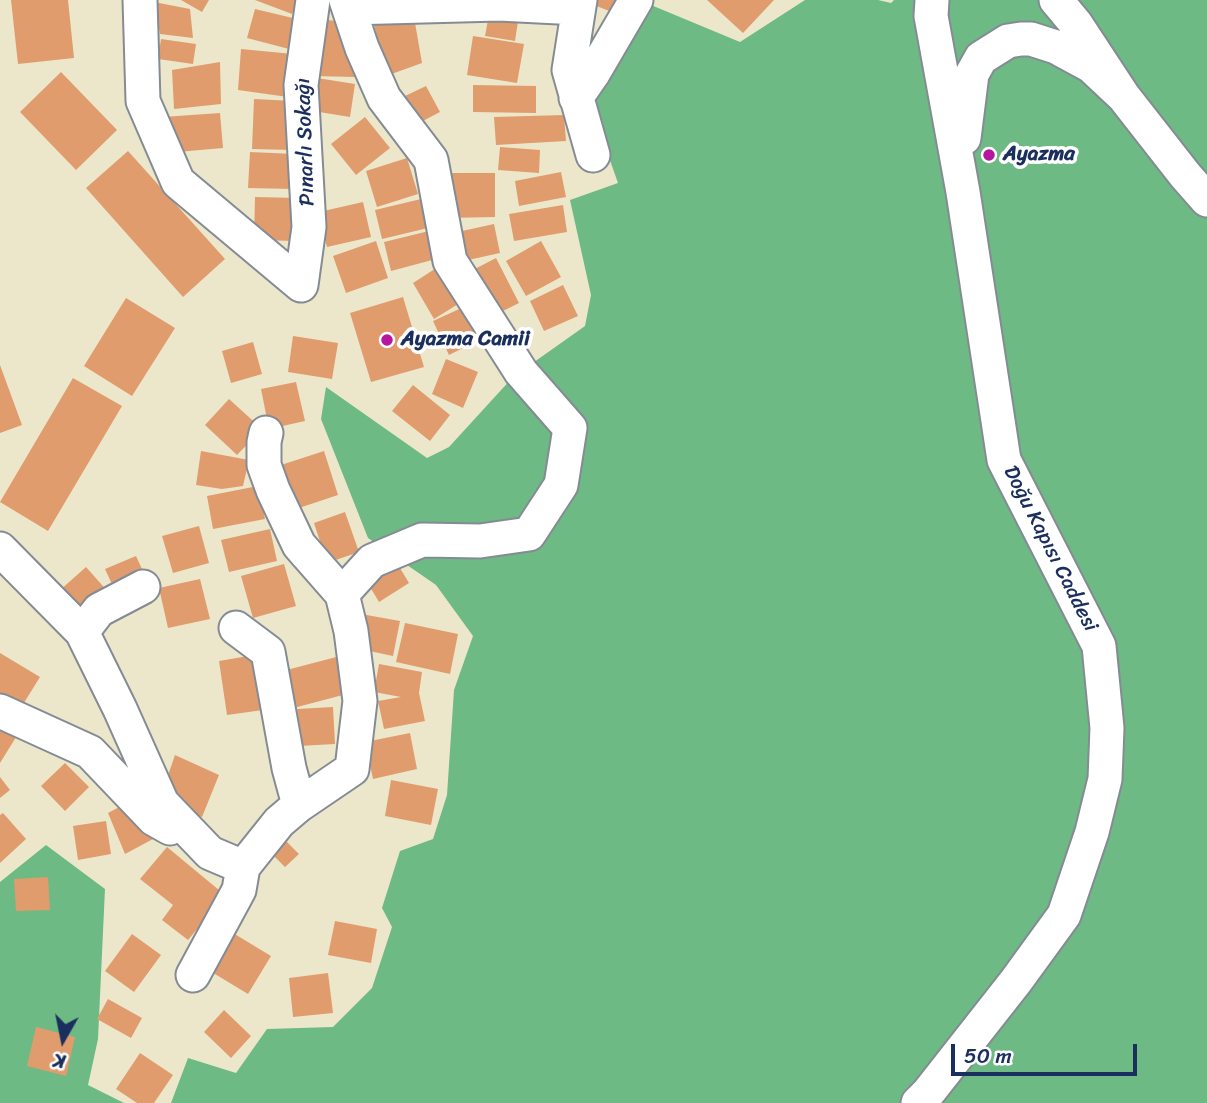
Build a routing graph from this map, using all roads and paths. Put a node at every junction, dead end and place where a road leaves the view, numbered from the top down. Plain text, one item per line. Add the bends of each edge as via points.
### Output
1 (140, 0) edge
2 (313, 0) edge
3 (932, 0) edge
4 (1047, 0) edge
5 (1056, 0) edge
6 (347, 4) edge
7 (579, 4) edge
8 (631, 9) edge
9 (1021, 39) junction
10 (937, 49) junction
11 (981, 58) junction
12 (1124, 97) junction
13 (576, 98) junction
14 (593, 155) dead end
15 (963, 192) junction
16 (1207, 200) edge
17 (266, 433) dead end
18 (0, 549) edge
19 (143, 587) dead end
20 (342, 594) junction
21 (236, 628) dead end
22 (82, 632) junction
23 (0, 711) edge
24 (299, 805) junction
25 (210, 853) junction
26 (243, 867) junction
27 (193, 975) dead end
28 (918, 1103) edge

1 - 2 street, Pınarlı Sokağı via 143,101 178,182 301,285 309,227 301,85
3 - 10 street, Doğu Kapısı Caddesi
4 - 9 street via 1045,19
5 - 12 street
6 - 7 street
6 - 20 street via 384,98 431,160 450,261 521,372 570,428 561,485 529,534 480,541 422,540 372,561
7 - 13 street via 569,70
8 - 13 street
9 - 11 street via 1008,41
9 - 12 street via 1056,47 1091,66
10 - 11 street via 950,62 970,63
10 - 15 street, Doğu Kapısı Caddesi
11 - 15 street, Doğu Kapısı Caddesi via 972,74 966,115
12 - 16 street
13 - 14 street
15 - 28 street, Doğu Kapısı Caddesi via 1004,460 1099,646 1107,728 1105,779 1064,915
17 - 20 street via 264,465 273,490 299,545
18 - 22 street
19 - 22 street via 99,610
20 - 24 street via 360,701 352,769
21 - 24 street via 268,652
22 - 25 street via 162,803
23 - 25 street via 90,752 154,819
24 - 26 street
25 - 26 street
26 - 27 street via 239,890

